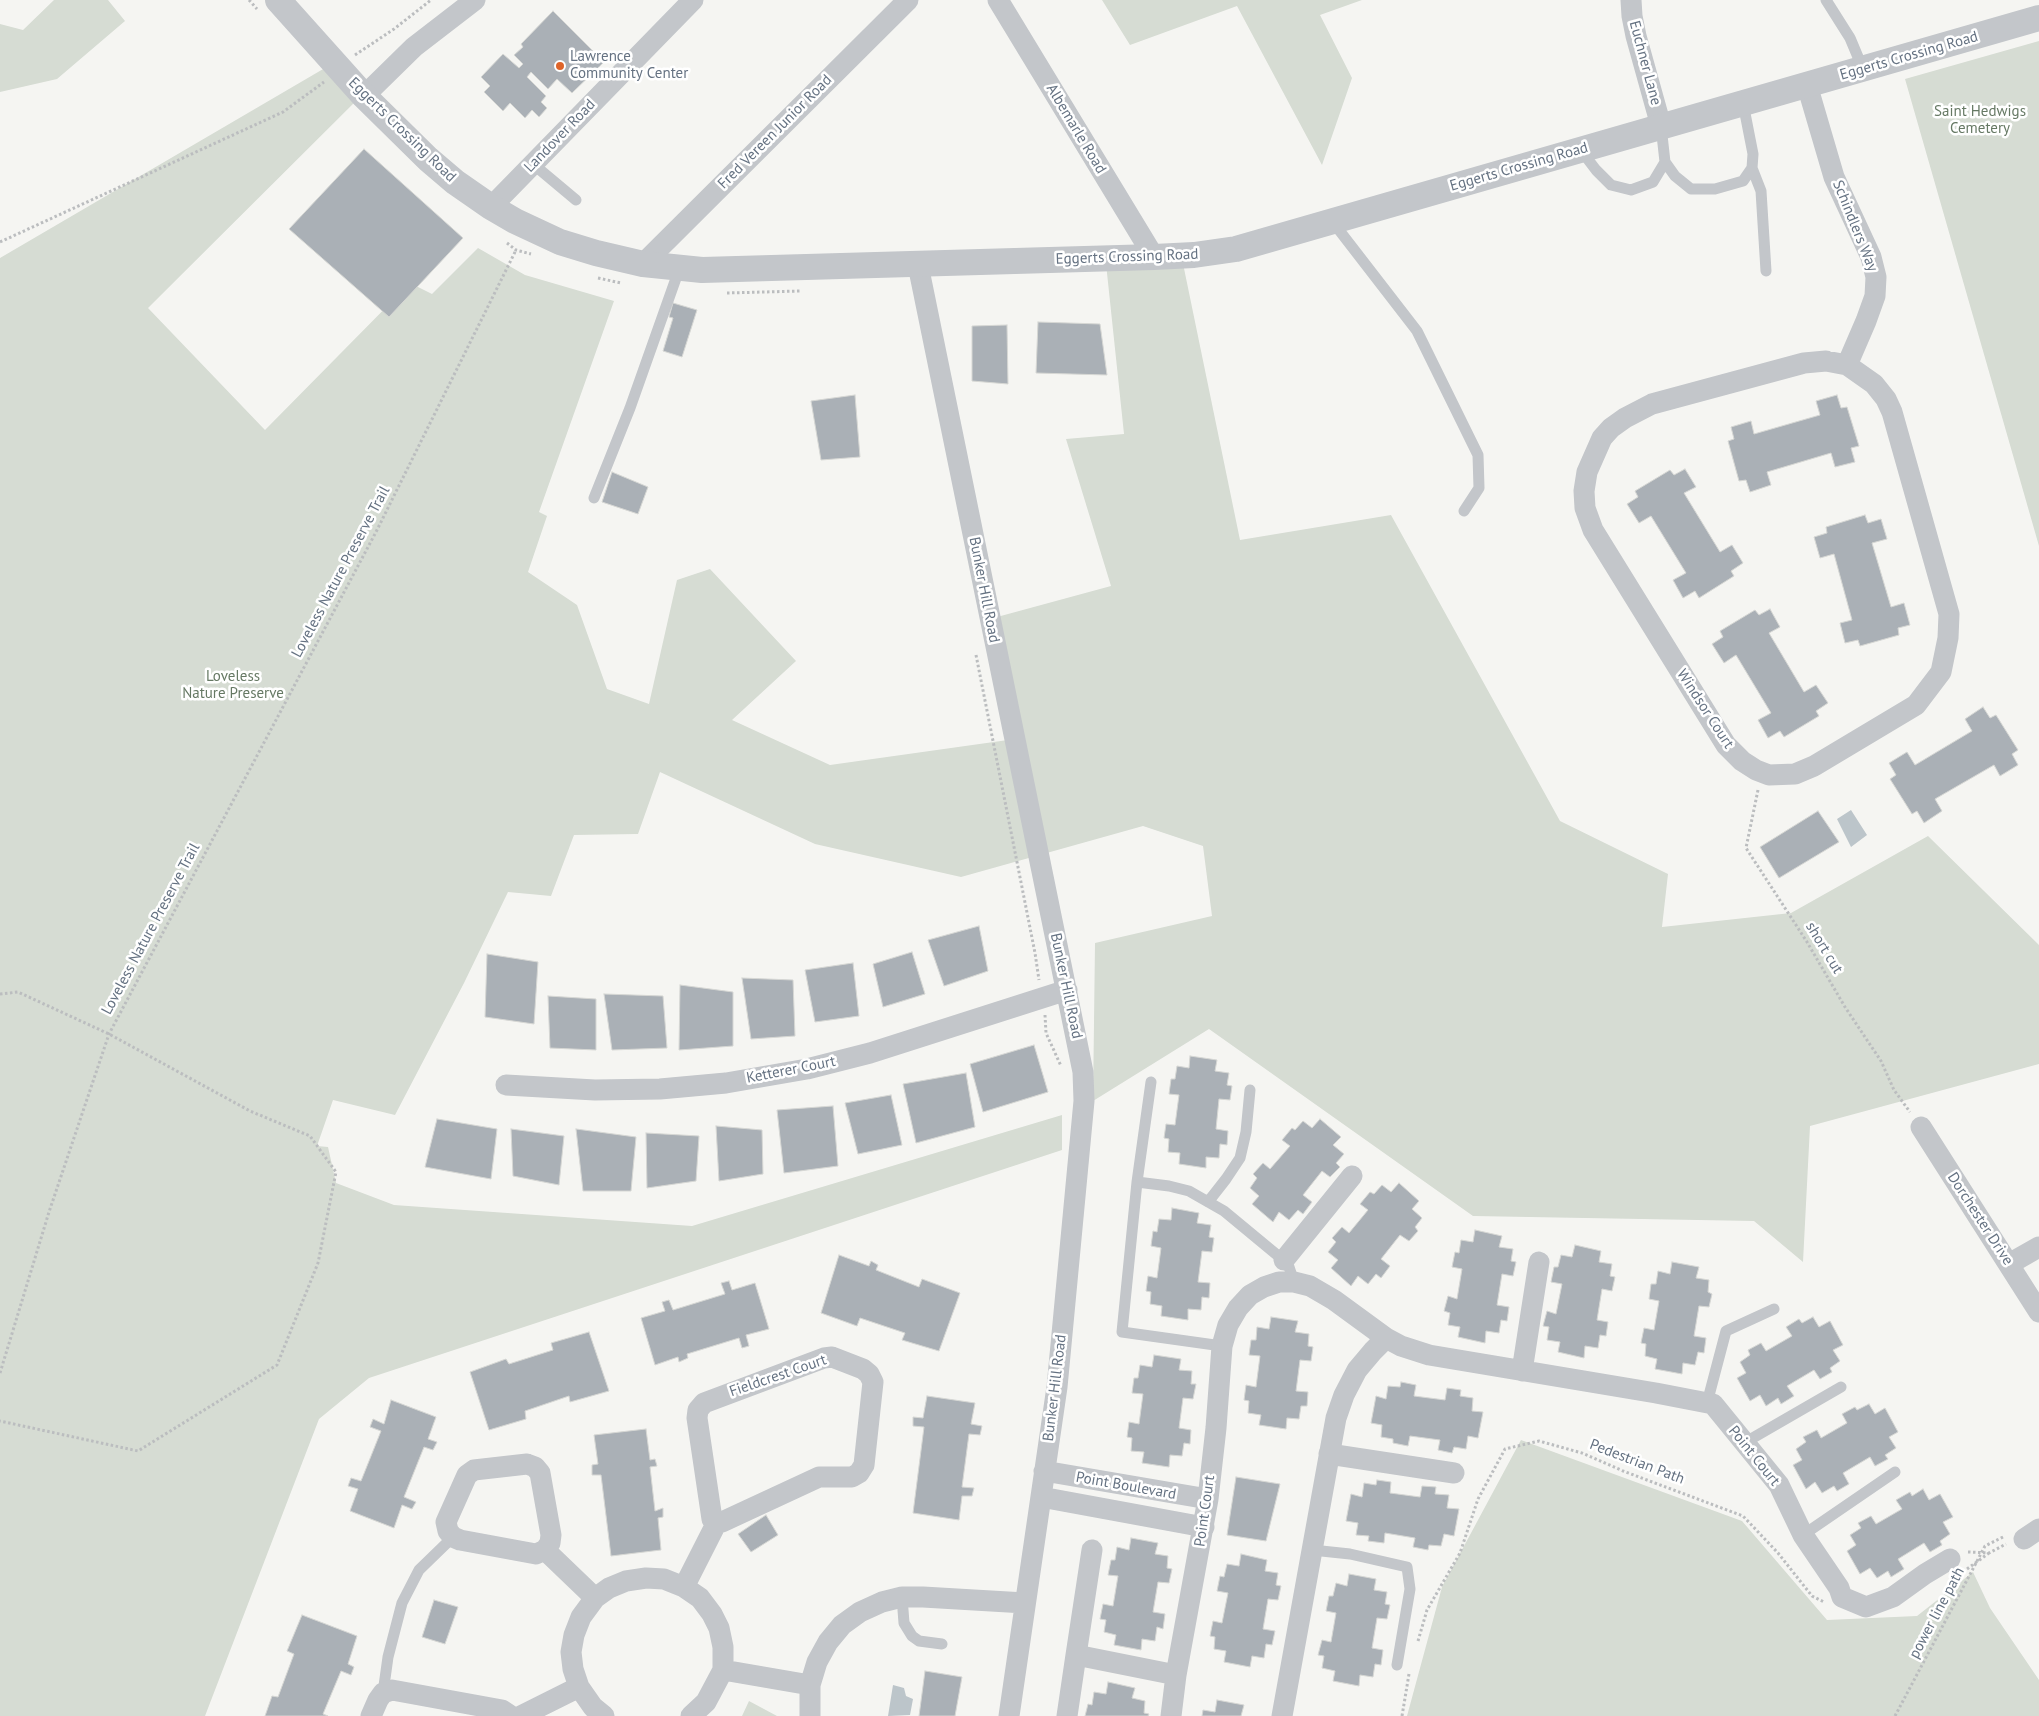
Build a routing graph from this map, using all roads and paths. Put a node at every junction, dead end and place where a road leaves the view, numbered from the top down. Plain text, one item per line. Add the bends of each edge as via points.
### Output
1 (278, 0) edge
2 (431, 0) edge
3 (475, 0) edge
4 (693, 0) edge
5 (908, 0) edge
6 (998, 0) edge
7 (1631, 0) edge
8 (1826, 0) edge
9 (2039, 18) edge
10 (338, 68) junction
11 (1863, 69) junction
12 (1806, 85) junction
13 (364, 96) junction
14 (1743, 103) junction
15 (1661, 126) junction
16 (1580, 149) junction
17 (1665, 162) junction
18 (533, 164) junction
19 (1752, 168) junction
20 (576, 200) dead end
21 (491, 207) junction
22 (1332, 221) junction
23 (0, 242) edge
24 (516, 250) dead end
25 (1154, 257) junction
26 (643, 264) junction
27 (918, 265) junction
28 (680, 267) junction
29 (1766, 271) dead end
30 (1847, 365) junction
31 (594, 498) dead end
32 (1464, 511) dead end
33 (1762, 772) junction
34 (1066, 990) junction
35 (0, 994) edge
36 (109, 1034) junction
37 (1151, 1082) dead end
38 (506, 1085) dead end
39 (1250, 1090) dead end
40 (1921, 1127) joint
41 (1352, 1176) dead end
42 (1137, 1182) junction
43 (1208, 1202) junction
44 (2039, 1247) edge
45 (1284, 1260) junction
46 (1539, 1262) dead end
47 (2009, 1264) junction
48 (1294, 1282) junction
49 (1774, 1309) dead end
50 (2039, 1312) edge
51 (1386, 1338) junction
52 (1222, 1346) junction
53 (1522, 1371) junction
54 (0, 1373) edge
55 (1841, 1387) dead end
56 (1707, 1403) junction
57 (0, 1421) edge
58 (1744, 1443) junction
59 (1329, 1454) junction
60 (1044, 1472) junction
61 (1895, 1472) dead end
62 (1454, 1473) dead end
63 (1041, 1497) junction
64 (1208, 1499) junction
65 (716, 1522) junction
66 (1204, 1527) junction
67 (2024, 1534) edge
68 (1802, 1535) junction
69 (453, 1537) junction
70 (545, 1550) junction
71 (1092, 1550) dead end
72 (1312, 1550) junction
73 (1989, 1553) junction
74 (1958, 1565) junction
75 (684, 1587) junction
76 (902, 1597) junction
77 (595, 1598) junction
78 (1025, 1603) junction
79 (1828, 1604) dead end
80 (942, 1644) dead end
81 (1417, 1644) dead end
82 (1076, 1655) junction
83 (1398, 1665) dead end
84 (723, 1670) junction
85 (1410, 1670) dead end
86 (1176, 1675) junction
87 (810, 1685) junction
88 (579, 1687) junction
89 (383, 1693) junction
90 (371, 1716) edge
91 (512, 1716) edge
92 (521, 1716) edge
93 (604, 1716) edge
94 (691, 1716) edge
95 (810, 1716) edge
96 (1009, 1716) edge
97 (1067, 1716) edge
98 (1171, 1716) edge
99 (1282, 1716) edge
100 (1402, 1716) edge
101 (1895, 1716) edge

1 - 10 street, Eggerts Crossing Road
2 - 10 path
3 - 13 street via 414,47
4 - 18 street, Landover Road
5 - 26 street, Fred Vereen Junior Road
6 - 25 street, Albemarle Road
7 - 15 street, Euchner Lane via 1636,36
8 - 11 lane via 1850,38
9 - 11 street, Eggerts Crossing Road
10 - 13 street, Eggerts Crossing Road
10 - 23 path via 283,112
11 - 12 street, Eggerts Crossing Road
12 - 14 street, Eggerts Crossing Road
12 - 30 street, Schindlers Way via 1834,177 1871,257 1876,277 1875,296
13 - 21 street, Eggerts Crossing Road via 428,159
14 - 15 street, Eggerts Crossing Road
14 - 19 lane via 1753,154
15 - 16 street, Eggerts Crossing Road
15 - 17 lane
16 - 17 lane via 1611,185 1631,190 1653,182
16 - 22 street, Eggerts Crossing Road
17 - 19 lane via 1675,176 1691,189 1715,189 1743,181
18 - 20 lane
18 - 21 street, Landover Road
19 - 29 lane via 1761,191
21 - 26 street, Eggerts Crossing Road via 560,242
22 - 25 street, Eggerts Crossing Road via 1236,250
22 - 32 lane via 1417,331 1478,455 1479,488
24 - 36 path, Loveless Nature Preserve Trail via 376,532
25 - 27 street, Eggerts Crossing Road
26 - 28 street, Eggerts Crossing Road
27 - 28 street, Eggerts Crossing Road via 702,270
27 - 34 street, Bunker Hill Road
28 - 31 lane
30 - 33 street, Windsor Court via 1874,384 1892,412 1949,614 1946,656 1941,672 1916,706 1814,766 1795,774
30 - 33 street, Windsor Court via 1826,361 1804,363 1652,404 1611,428 1602,438 1586,472 1585,508 1593,530 1726,746 1742,761
33 - 40 path, short cut via 1746,848 1882,1061 1894,1090
34 - 38 street, Ketterer Court via 870,1053 744,1080 660,1089 595,1090
34 - 60 street, Bunker Hill Road via 1083,1072 1084,1101 1056,1387
35 - 36 path, Loveless Nature Preserve Trail via 18,992
36 - 54 path via 49,1212
36 - 57 path, Loveless Nature Preserve Trail via 250,1111 310,1136 336,1172 318,1263 277,1365 138,1451
37 - 42 lane
39 - 43 lane via 1240,1158
40 - 47 street, Dorchester Drive
41 - 45 street
42 - 43 lane via 1189,1191
42 - 52 lane via 1122,1332
43 - 45 lane via 1224,1210
44 - 47 street
45 - 48 lane
46 - 53 street
47 - 50 street, Dorchester Drive
48 - 51 street, Point Court via 1310,1286 1334,1300
48 - 52 street, Point Court via 1279,1282 1250,1295 1228,1325
49 - 56 lane via 1726,1331
51 - 53 street, Point Court via 1429,1355
51 - 59 street via 1358,1370 1344,1395
52 - 64 street, Point Court
53 - 56 street, Point Court
55 - 58 lane
56 - 58 street, Point Court via 1713,1404
58 - 68 street, Point Court via 1779,1485
59 - 62 street
59 - 72 street
60 - 63 street, Bunker Hill Road
60 - 64 street, Point Boulevard
61 - 68 lane
63 - 66 street, Point Boulevard
63 - 78 street, Bunker Hill Road
64 - 66 street, Point Court
65 - 65 street, Fieldcrest Court via 819,1477 859,1473 864,1465 873,1382 870,1374 832,1357 824,1358 704,1403 697,1418 712,1519
65 - 75 street
66 - 86 street, Point Court
67 - 73 path
67 - 101 path, power line path via 1986,1546
68 - 74 street, Point Court via 1842,1597 1866,1607 1893,1597 1925,1574
69 - 70 street via 536,1554
69 - 70 street via 446,1522 466,1475 474,1470 527,1464 540,1473 551,1535
69 - 89 lane via 419,1570 402,1603 388,1657
70 - 77 street
71 - 82 street
72 - 83 lane via 1350,1554 1407,1567 1410,1589
72 - 99 street
73 - 74 path
73 - 74 path via 1970,1551
75 - 77 street via 664,1579 626,1580
75 - 84 street via 700,1598 716,1621 723,1646
76 - 78 street
76 - 80 lane via 904,1623 912,1636 919,1641
76 - 87 street via 860,1612 842,1625 820,1655
77 - 88 street via 580,1617 574,1635 573,1669
78 - 96 street, Bunker Hill Road
79 - 81 path, Pedestrian Path via 1812,1596 1743,1516 1582,1453 1539,1441 1505,1449 1478,1499 1460,1553 1426,1610
82 - 86 street
82 - 97 street
84 - 87 street
84 - 94 street via 706,1702
85 - 100 path
86 - 98 street, Point Court
87 - 95 street
88 - 92 street
88 - 93 street
89 - 90 street
89 - 91 street via 392,1690 410,1693 502,1710

